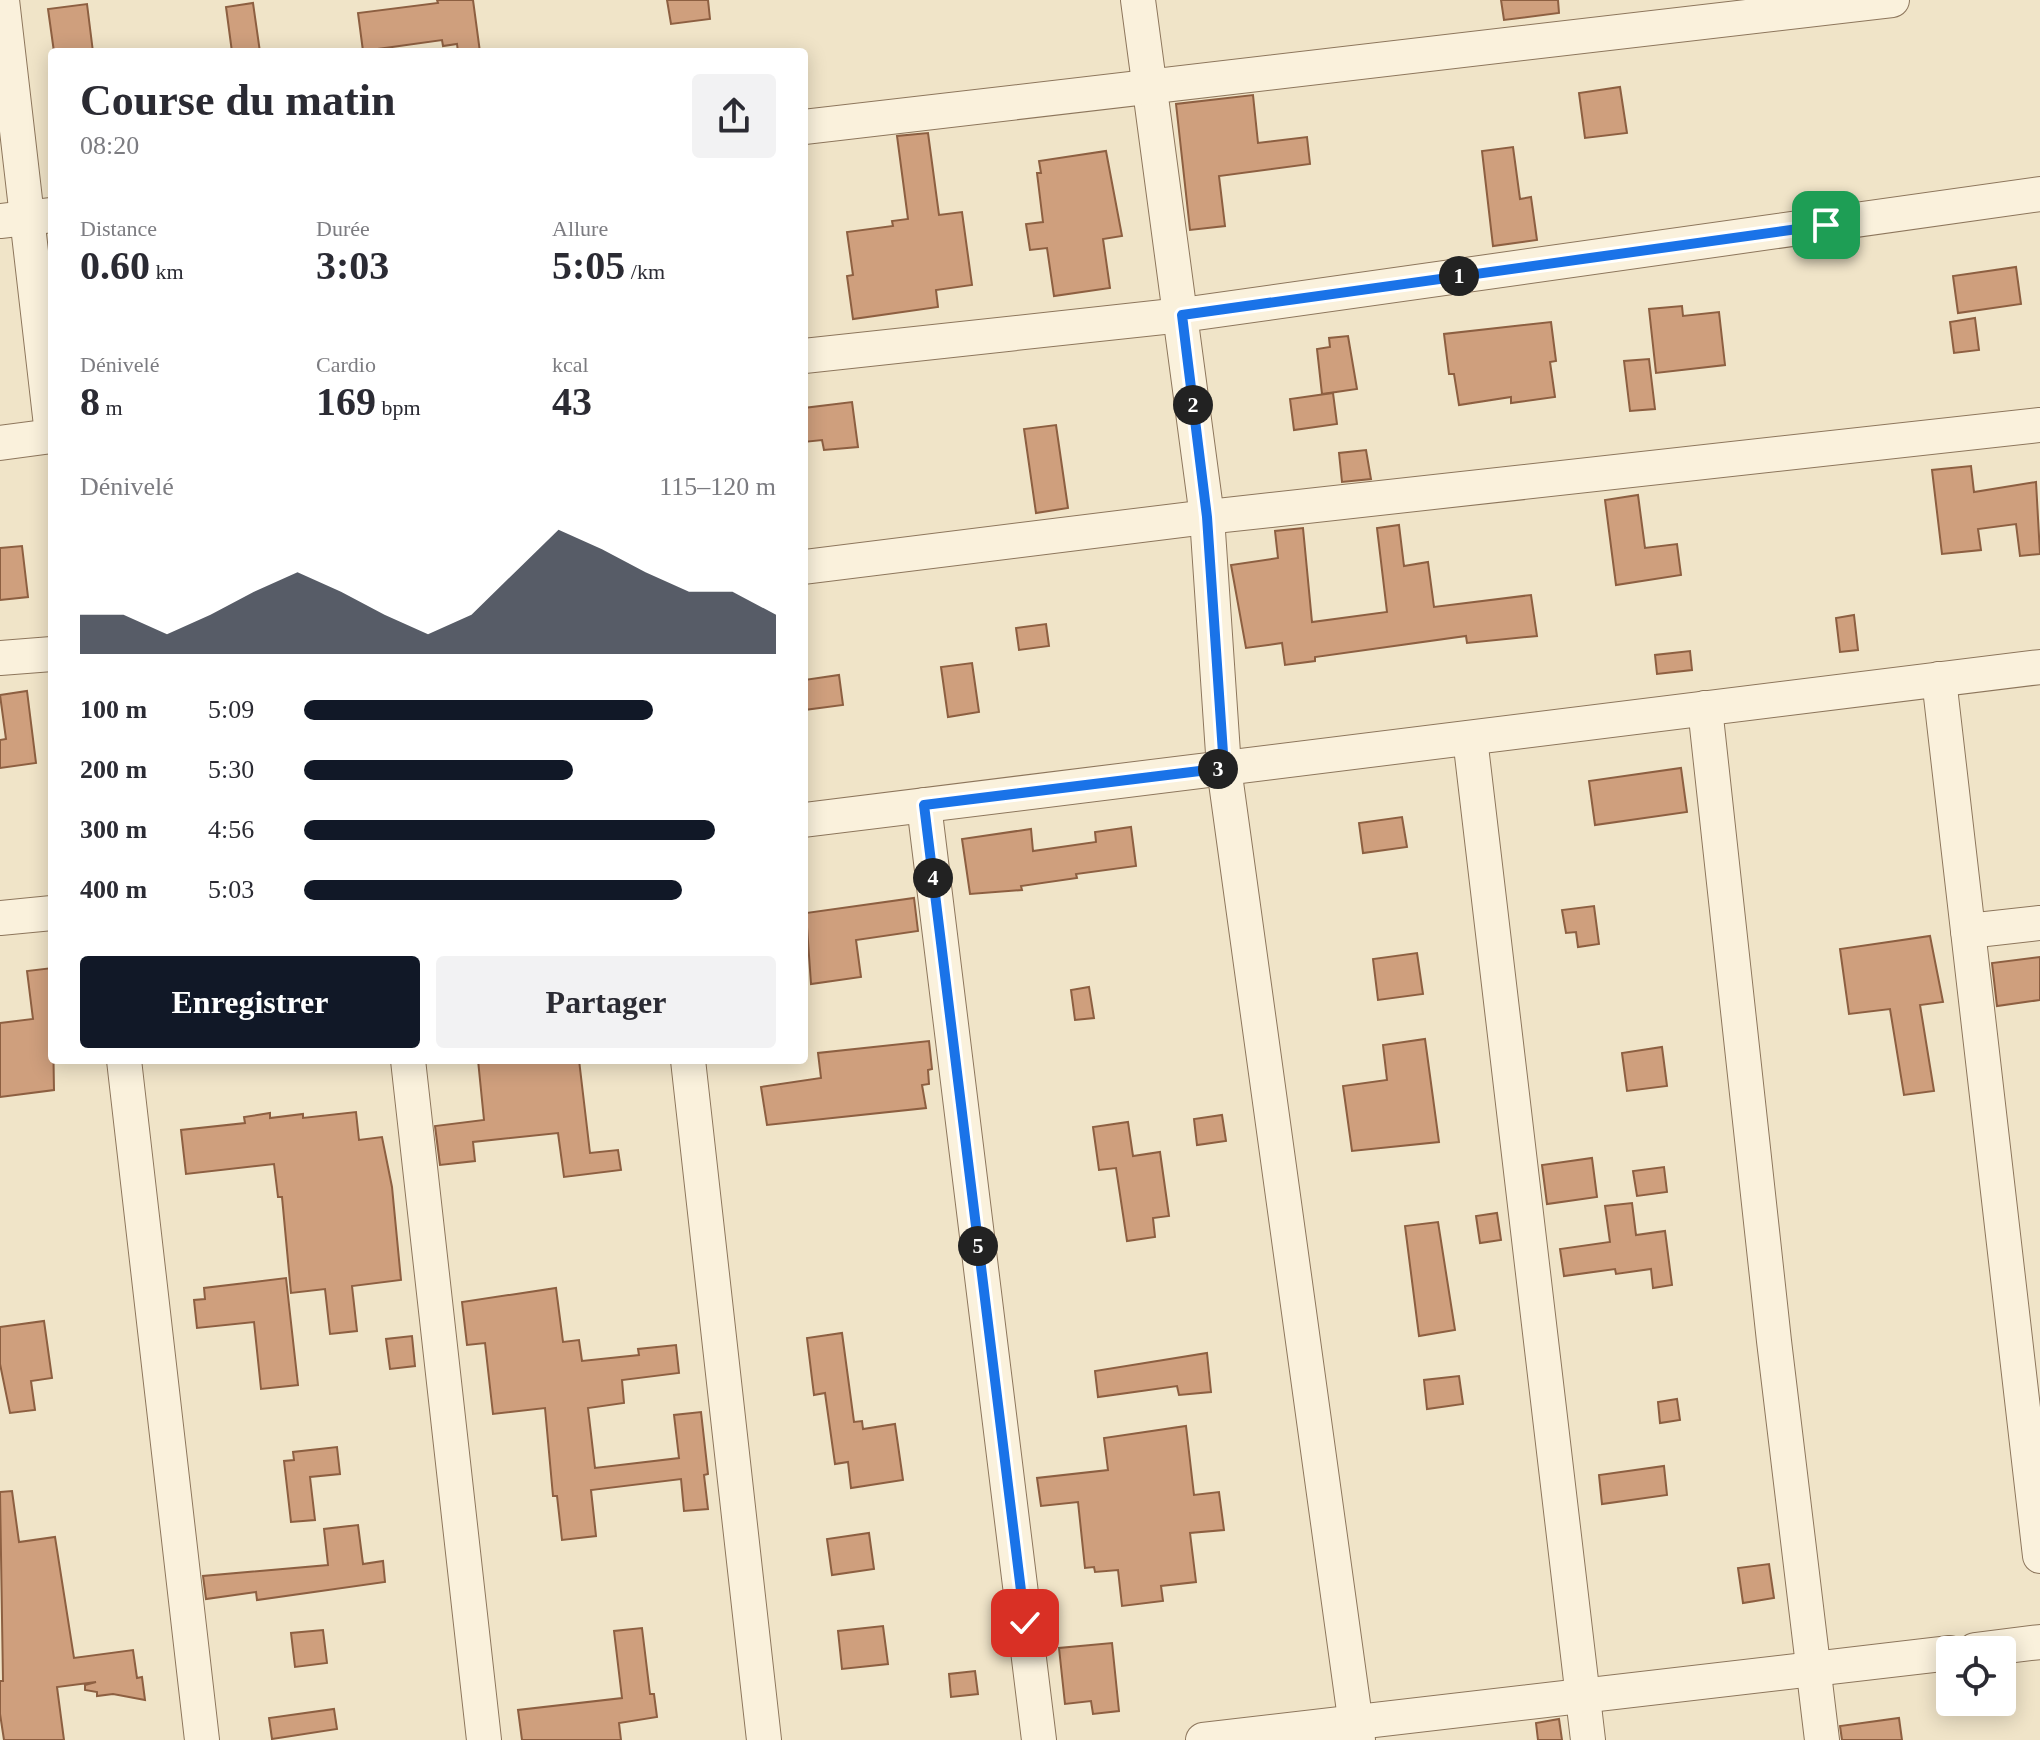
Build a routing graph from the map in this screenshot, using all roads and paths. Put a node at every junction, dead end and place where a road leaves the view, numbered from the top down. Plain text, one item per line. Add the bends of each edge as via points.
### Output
1 (2, 0) edge
2 (1138, 0) edge
3 (1892, 0) edge
4 (1153, 86) junction
5 (808, 127) edge
6 (2040, 194) edge
7 (26, 218) edge
8 (1182, 315) junction
9 (808, 356) edge
10 (48, 402) edge
11 (2040, 425) edge
12 (48, 436) edge
13 (0, 443) edge
14 (1207, 517) junction
15 (808, 567) edge
16 (48, 654) edge
17 (0, 658) edge
18 (2040, 667) edge
19 (1939, 679) junction
20 (1705, 708) junction
21 (1470, 738) junction
22 (1224, 768) junction
23 (924, 805) junction
24 (808, 820) edge
25 (48, 913) edge
26 (0, 918) edge
27 (2040, 923) edge
28 (1968, 931) junction
29 (124, 1064) edge
30 (408, 1064) edge
31 (688, 1064) edge
32 (2040, 1556) edge
33 (2040, 1642) edge
34 (2016, 1645) edge
35 (1936, 1655) edge
36 (1813, 1669) junction
37 (1582, 1696) junction
38 (1357, 1731) edge
39 (202, 1740) edge
40 (484, 1740) edge
41 (764, 1740) edge
42 (1039, 1740) edge
43 (1203, 1740) edge
44 (1588, 1740) edge
45 (1822, 1740) edge

1 - 7 street
2 - 4 street
3 - 4 street
4 - 5 street
4 - 8 street
6 - 8 street
7 - 10 street
8 - 9 street
8 - 14 street
11 - 14 street
12 - 13 street
14 - 15 street
14 - 22 street
16 - 17 street
18 - 19 street
19 - 20 street
19 - 28 street
20 - 21 street
20 - 36 street
21 - 22 street
21 - 37 street
22 - 23 street
22 - 38 street
23 - 24 street
23 - 42 street
25 - 26 street
27 - 28 street
28 - 32 street
29 - 39 street
30 - 40 street
31 - 41 street
33 - 34 street
35 - 36 street
36 - 37 street
36 - 45 street
37 - 38 street
37 - 44 street
38 - 43 street

